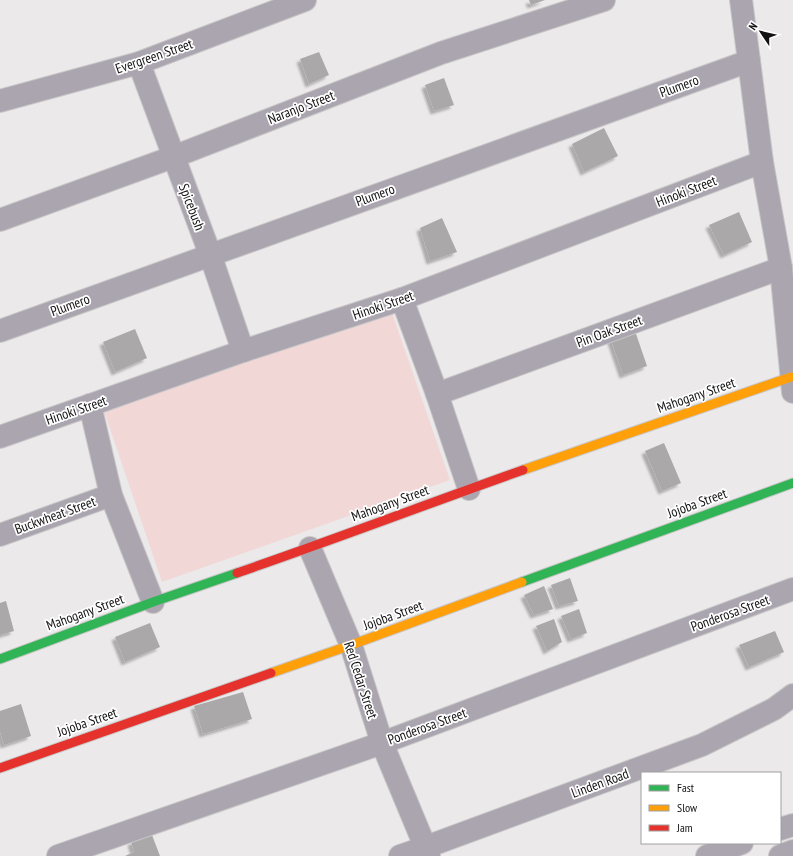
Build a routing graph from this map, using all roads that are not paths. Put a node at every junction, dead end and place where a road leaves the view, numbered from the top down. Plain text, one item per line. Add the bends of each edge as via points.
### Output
1 (305, 0) edge
2 (604, 0) edge
3 (740, 0) edge
4 (749, 61) junction
5 (139, 63) junction
6 (0, 101) edge
7 (173, 157) junction
8 (762, 162) junction
9 (0, 220) edge
10 (210, 254) junction
11 (781, 268) junction
12 (402, 299) junction
13 (0, 330) edge
14 (243, 351) junction
15 (792, 384) edge
16 (437, 394) junction
17 (90, 405) junction
18 (0, 437) edge
19 (793, 483) edge
20 (469, 489) junction
21 (111, 495) junction
22 (0, 534) edge
23 (310, 548) junction
24 (793, 589) edge
25 (153, 602) junction
26 (351, 645) junction
27 (0, 659) edge
28 (793, 695) edge
29 (382, 743) junction
30 (0, 768) edge
31 (793, 824) edge
32 (781, 829) edge
33 (739, 844) edge
34 (793, 851) edge
35 (428, 852) edge
36 (58, 856) edge
37 (400, 856) edge
38 (707, 856) edge
39 (780, 856) edge

1 - 5 street, Evergreen Street
2 - 7 street, Naranjo Street via 441,53
3 - 4 street
4 - 8 street
4 - 10 street, Plumero
5 - 6 street, Evergreen Street
5 - 7 street, Spicebush
7 - 9 street, Naranjo Street
7 - 10 street, Spicebush
8 - 11 street
8 - 12 street, Hinoki Street
10 - 13 street, Plumero
10 - 14 street, Spicebush
11 - 15 street
11 - 16 street, Pin Oak Street
12 - 14 street, Hinoki Street
12 - 16 street
14 - 17 street, Hinoki Street
15 - 20 street, Mahogany Street
16 - 20 street
17 - 18 street, Hinoki Street
17 - 21 street
19 - 26 street, Jojoba Street
20 - 23 street, Mahogany Street
21 - 22 street, Buckwheat Street
21 - 25 street
23 - 25 street, Mahogany Street
23 - 26 street, Red Cedar Street
24 - 29 street, Ponderosa Street
25 - 27 street, Mahogany Street
26 - 29 street, Red Cedar Street
26 - 30 street, Jojoba Street
28 - 35 street, Linden Road via 774,709 702,745
29 - 35 street, Red Cedar Street
29 - 36 street, Ponderosa Street
31 - 32 street
33 - 38 street
34 - 39 street
35 - 37 street, Linden Road

